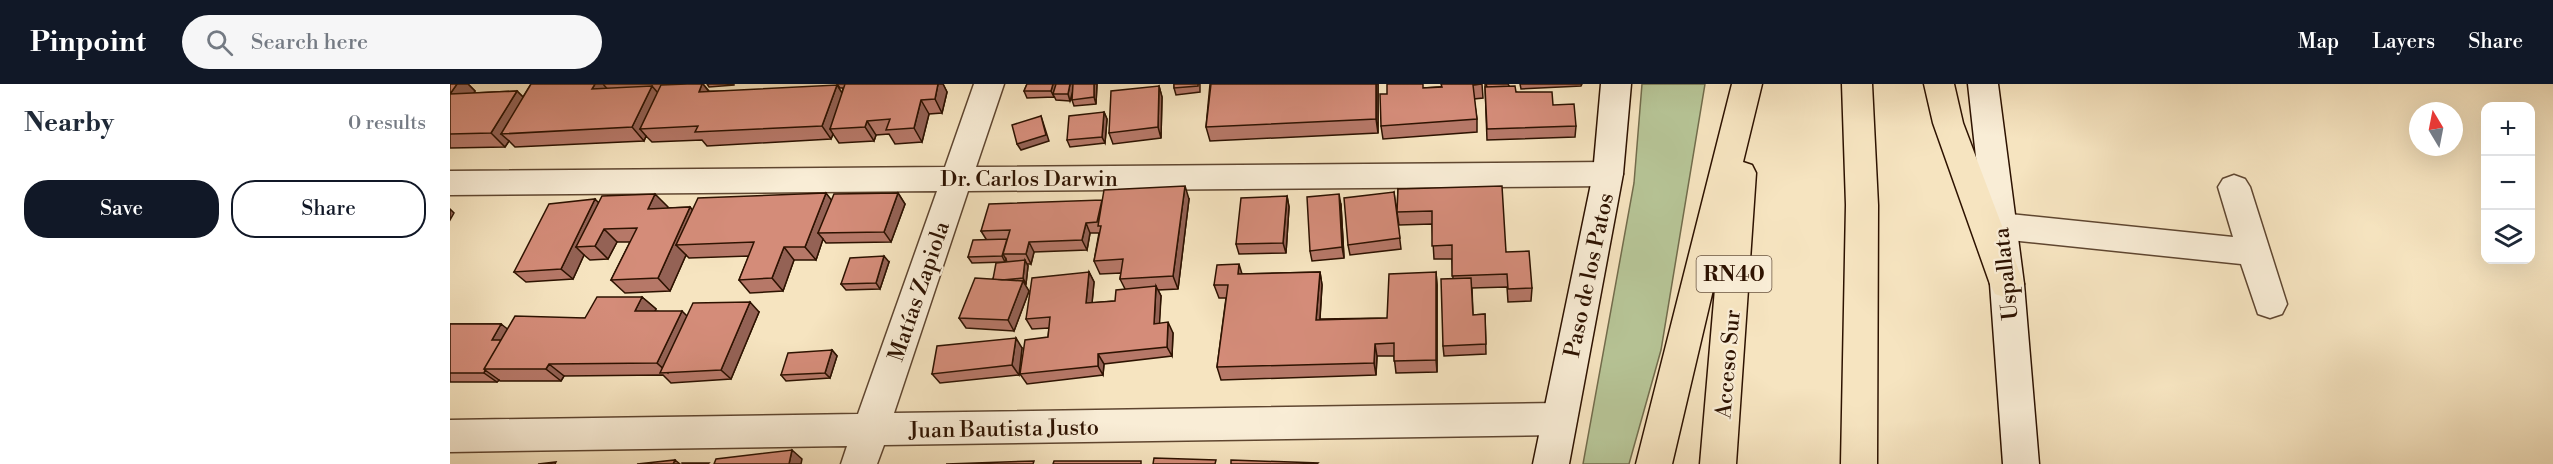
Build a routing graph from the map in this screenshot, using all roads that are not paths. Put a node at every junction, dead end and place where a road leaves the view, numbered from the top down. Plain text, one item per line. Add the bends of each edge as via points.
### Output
1 (989, 84) edge
2 (1616, 84) edge
3 (1747, 84) edge
4 (1857, 84) edge
5 (1939, 84) edge
6 (1983, 84) edge
7 (1608, 174) junction
8 (957, 178) junction
9 (450, 183) edge
10 (2234, 187) dead end
11 (2000, 226) junction
12 (2254, 252) junction
13 (2007, 284) junction
14 (2270, 304) dead end
15 (1558, 419) junction
16 (870, 430) junction
17 (450, 436) edge
18 (859, 464) edge
19 (1551, 464) edge
20 (1654, 464) edge
21 (1718, 464) edge
22 (1859, 464) edge
23 (2021, 464) edge

1 - 8 street, Matías Zapiola
2 - 7 street, Paso de los Patos
3 - 20 highway
3 - 21 highway, Acceso Sur / RN40
4 - 22 highway via 1862,205
5 - 13 highway via 1948,123
6 - 11 street, Uspallata
7 - 8 street, Dr. Carlos Darwin
7 - 15 street, Paso de los Patos
8 - 9 street, Dr. Carlos Darwin
8 - 16 street, Matías Zapiola
10 - 12 street
11 - 12 street
11 - 13 street, Uspallata
12 - 14 street
13 - 23 street, Uspallata
15 - 16 street, Juan Bautista Justo
15 - 19 street, Paso de los Patos
16 - 17 street, Juan Bautista Justo
16 - 18 street, Matías Zapiola

